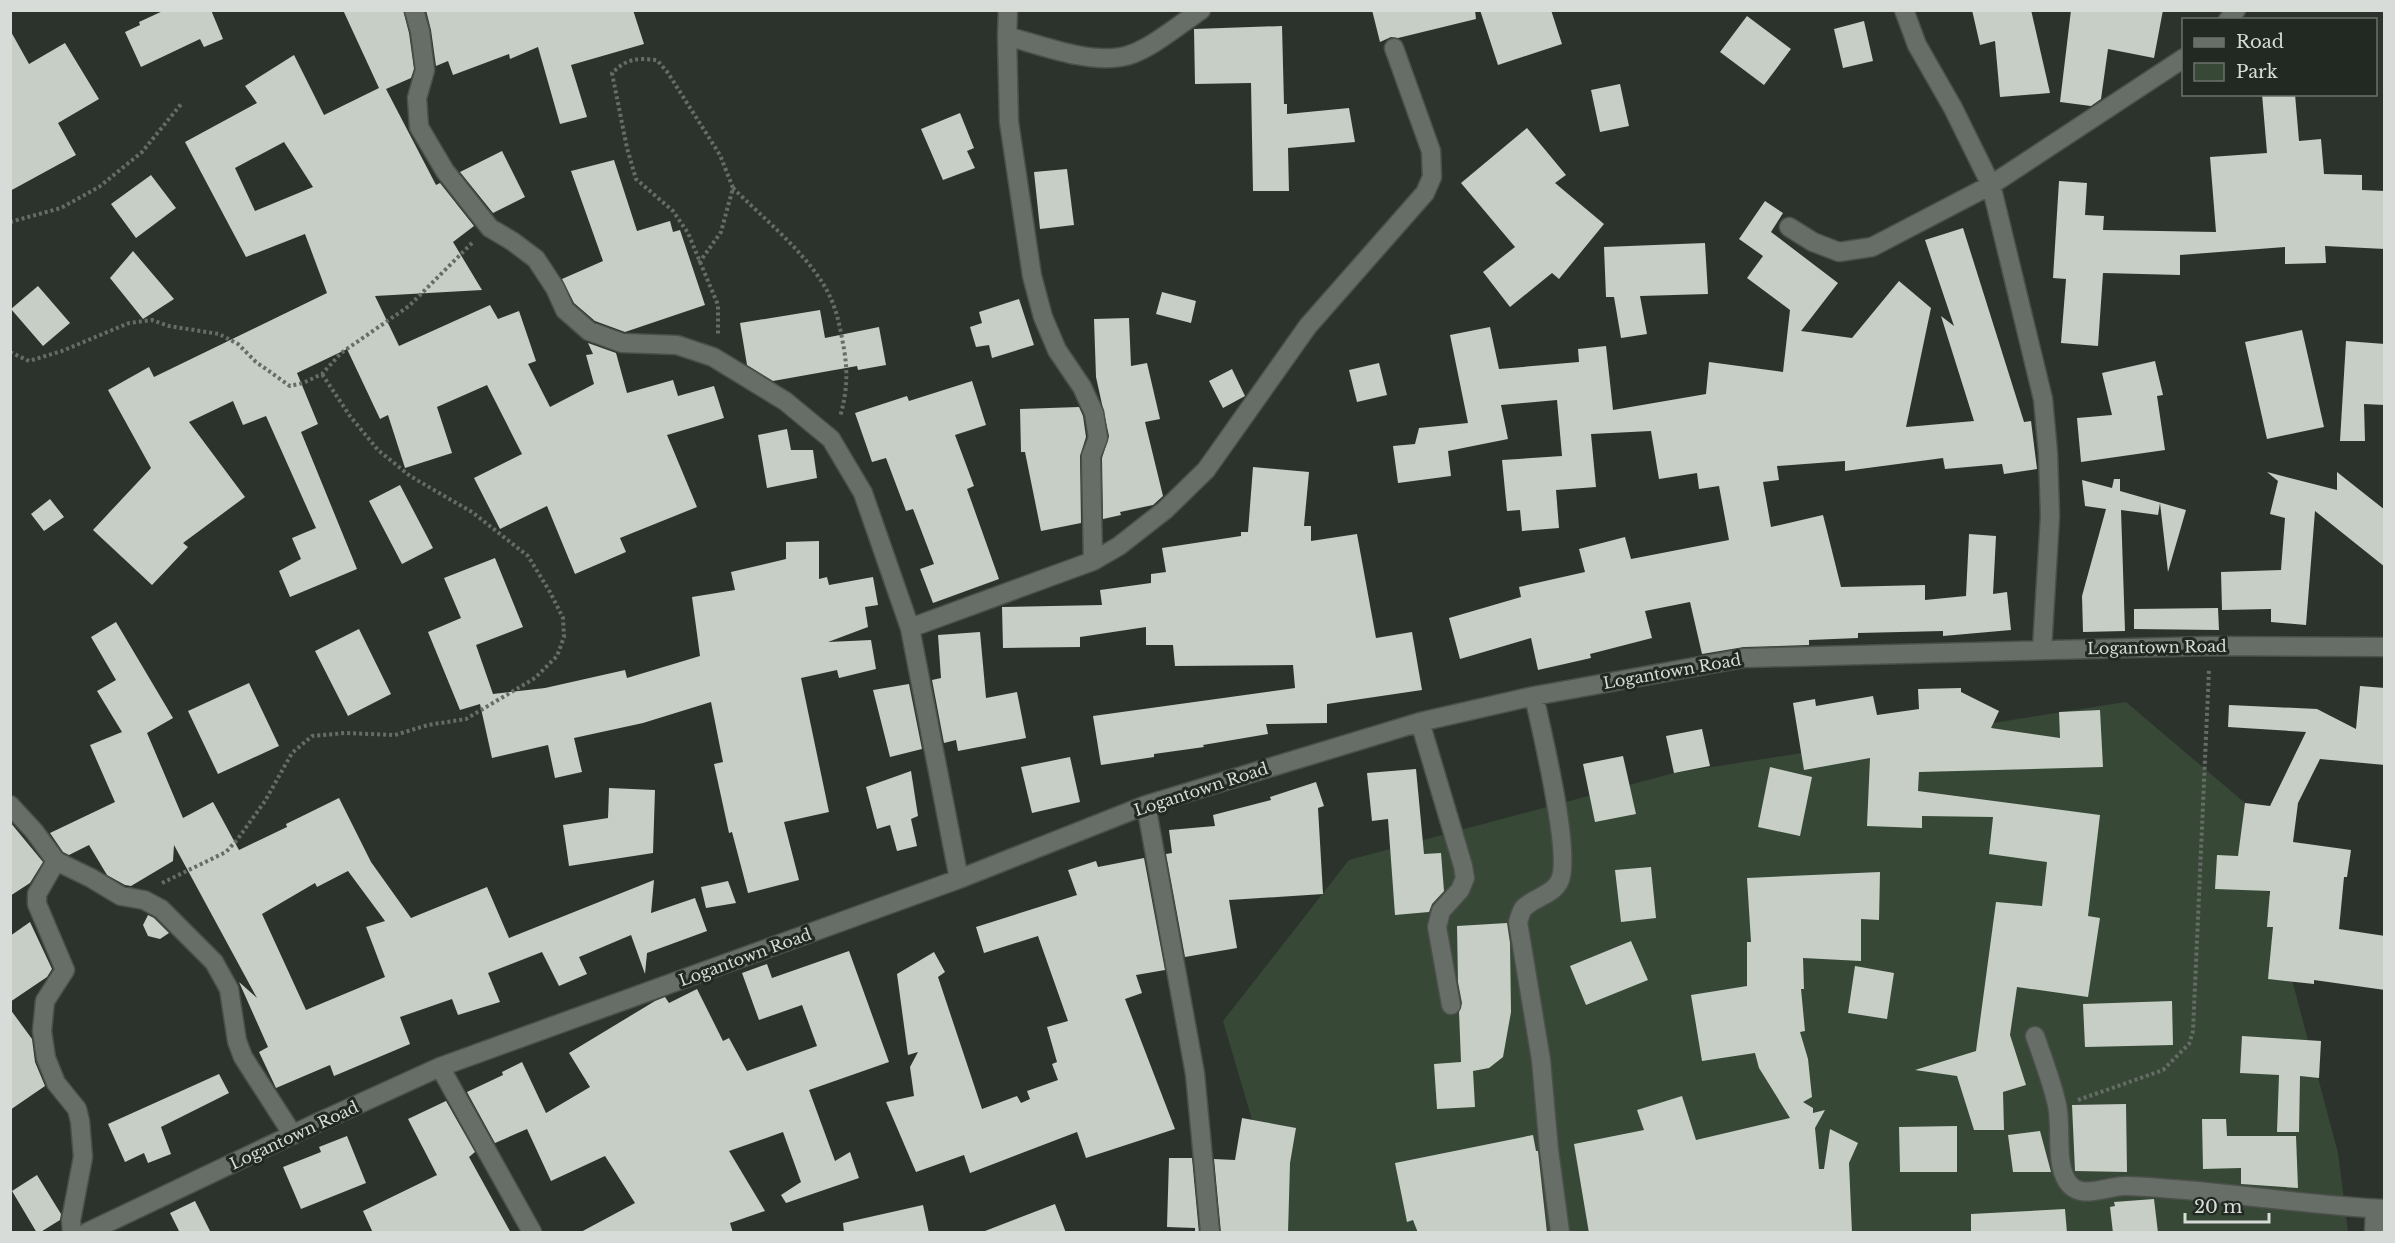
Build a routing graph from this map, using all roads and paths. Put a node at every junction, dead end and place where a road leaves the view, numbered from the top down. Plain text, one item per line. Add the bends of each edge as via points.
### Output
1 (414, 10) edge
2 (1008, 10) edge
3 (1201, 10) edge
4 (1904, 10) edge
5 (1006, 36) junction
6 (1394, 48) dead end
7 (2182, 59) edge
8 (182, 104) dead end
9 (1991, 184) junction
10 (733, 188) junction
11 (10, 222) edge
12 (1789, 227) dead end
13 (490, 228) junction
14 (699, 263) junction
15 (10, 352) edge
16 (713, 357) junction
17 (322, 374) junction
18 (831, 439) junction
19 (1093, 561) junction
20 (910, 628) junction
21 (2210, 646) junction
22 (2385, 647) edge
23 (2042, 649) junction
24 (1534, 696) junction
25 (1419, 722) junction
26 (10, 805) edge
27 (1146, 805) junction
28 (56, 861) junction
29 (959, 879) junction
30 (121, 896) junction
31 (1451, 1005) dead end
32 (2035, 1036) dead end
33 (440, 1067) junction
34 (2058, 1107) junction
35 (293, 1135) junction
36 (2380, 1209) edge
37 (72, 1233) edge
38 (88, 1233) edge
39 (532, 1233) edge
40 (1210, 1233) edge
41 (1560, 1233) edge
42 (2374, 1233) edge

1 - 13 street via 425,70 417,99 419,127 445,171
2 - 5 street
3 - 5 street via 1140,50 1122,57 1072,53
4 - 9 street via 1917,45
5 - 19 street via 1009,122 1032,276 1057,350 1094,413 1098,438 1091,456
6 - 19 street via 1431,152 1432,177 1425,193 1308,326 1206,470 1165,510
7 - 9 street
8 - 11 path via 142,152 99,187 61,208
9 - 12 street via 1872,247 1839,252
9 - 23 street via 2043,399 2050,516
10 - 14 path via 721,232
10 - 14 path via 720,155 657,60 640,58 624,62 612,73 636,179 673,211 688,232
10 - 18 path via 789,243 831,299 848,375 841,415
13 - 16 street via 536,259 565,310 589,331 621,343 677,345
13 - 17 path via 409,306 341,353
14 - 16 path via 718,305 718,338
15 - 17 path via 29,361 129,323 152,321 219,334 238,344 290,386
16 - 18 street via 785,401
17 - 30 path via 378,450 410,476 472,512 528,556 563,618 564,637 557,656 535,678 466,719 395,735 312,736 292,753 265,801 226,852 177,878
18 - 20 street via 863,493
19 - 20 street
20 - 29 street
21 - 22 street, Logantown Road
21 - 23 street, Logantown Road
21 - 34 path via 2193,1031 2189,1044 2163,1070
23 - 24 street, Logantown Road via 1743,658
24 - 25 street, Logantown Road
24 - 41 street via 1562,842 1562,871 1561,881 1524,907 1518,922 1541,1060
25 - 27 street, Logantown Road
25 - 31 street via 1465,878 1460,890 1441,911 1437,927
26 - 28 street
27 - 29 street, Logantown Road
27 - 40 street via 1195,1074
28 - 30 street
28 - 37 street via 37,894 37,904 65,970 45,1001 42,1031 46,1058 56,1083 69,1096 80,1121 83,1157
29 - 33 street, Logantown Road
30 - 35 street via 144,900 161,909 214,962 229,989 243,1057
32 - 34 street
33 - 35 street, Logantown Road
33 - 39 street
34 - 36 street via 2063,1172 2067,1183 2076,1189 2091,1192 2123,1185
35 - 38 street, Logantown Road
36 - 42 street

